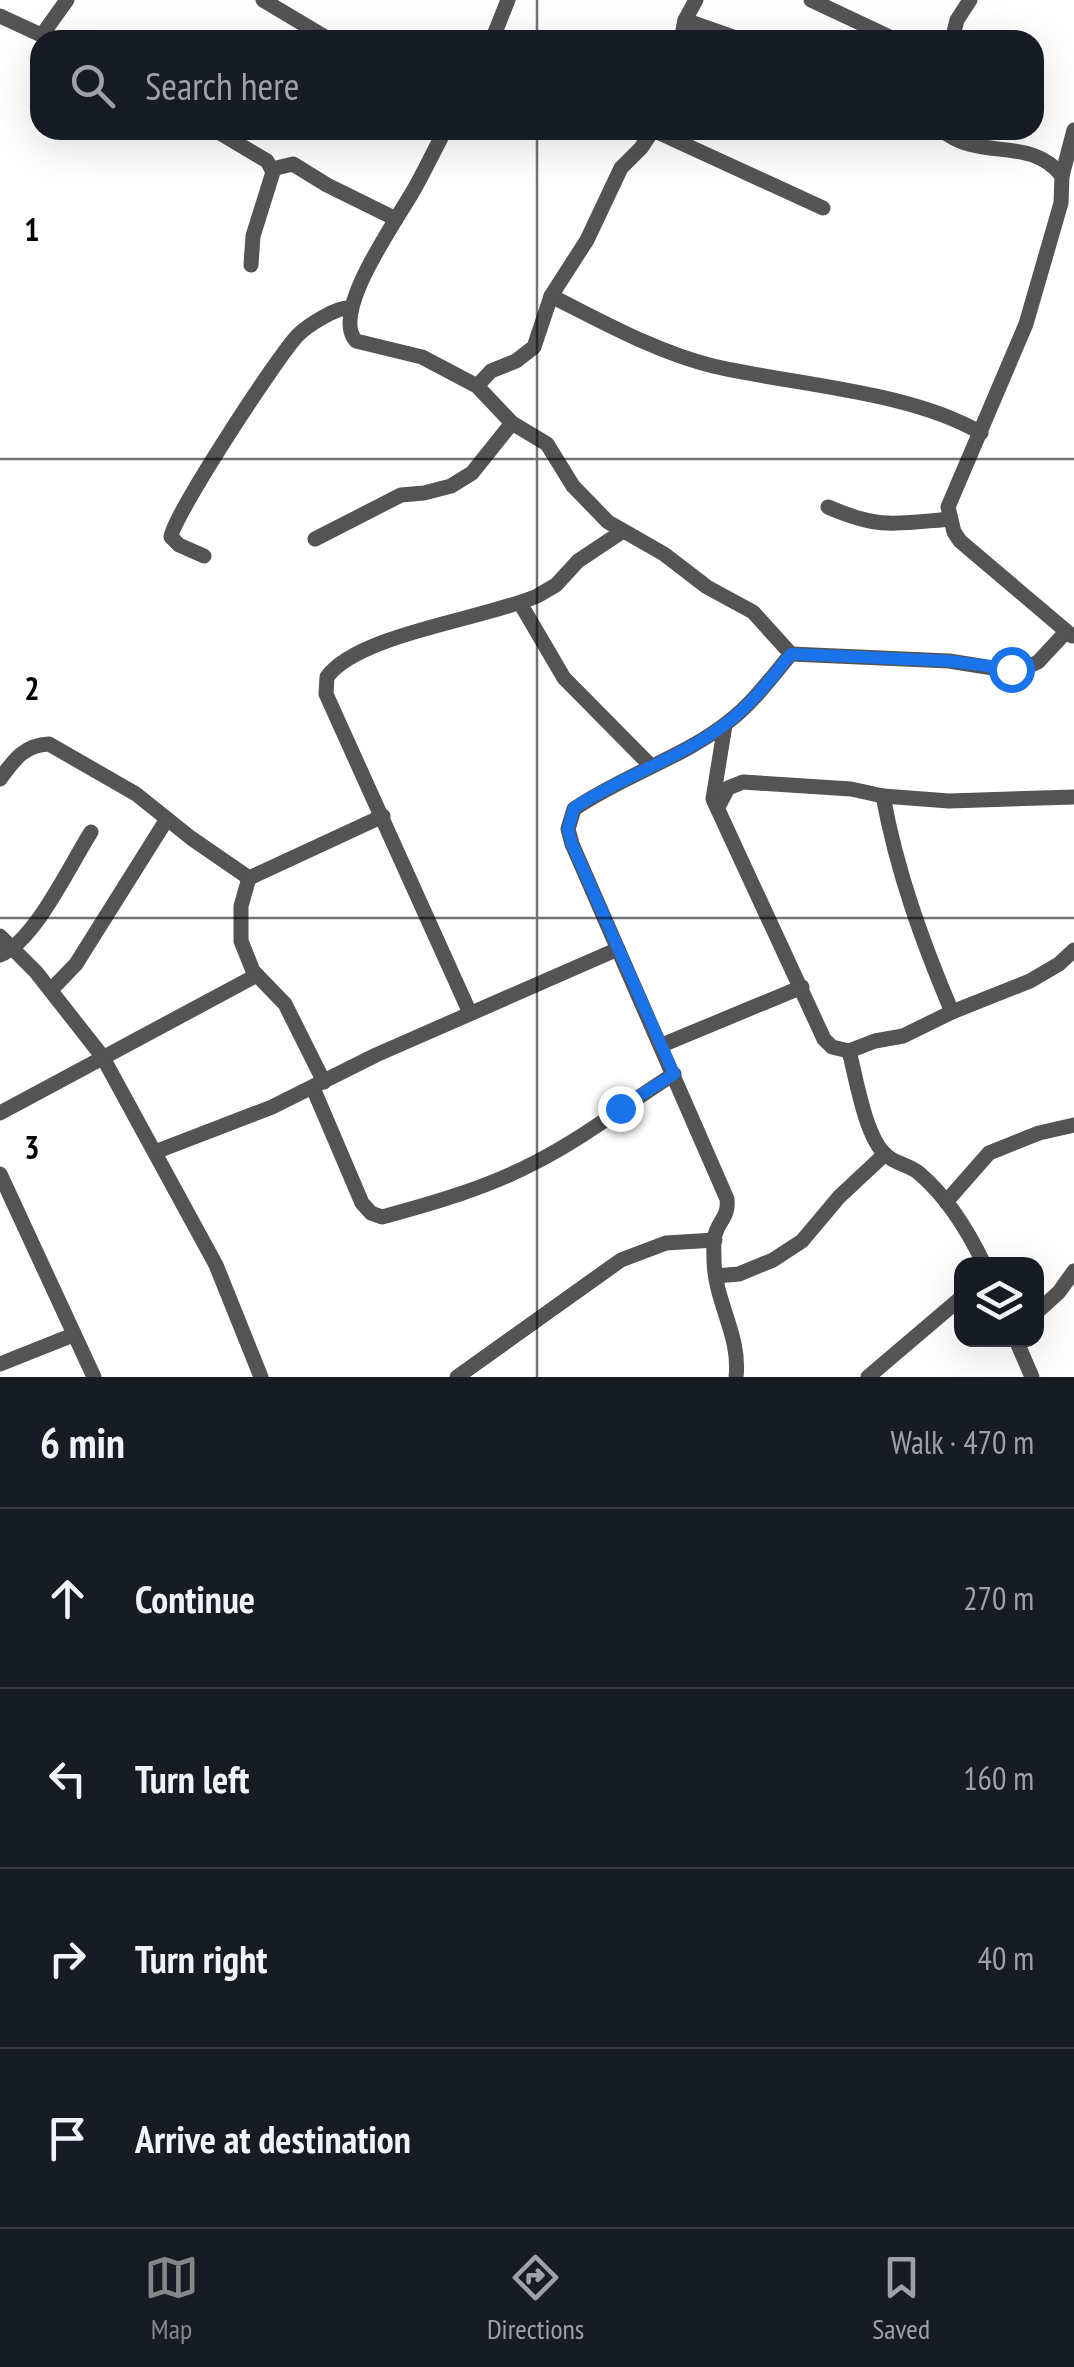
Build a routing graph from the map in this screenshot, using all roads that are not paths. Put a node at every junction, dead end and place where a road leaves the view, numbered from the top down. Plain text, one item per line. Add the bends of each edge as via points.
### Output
1 (67, 0) edge
2 (263, 0) edge
3 (508, 0) edge
4 (696, 0) edge
5 (811, 0) edge
6 (970, 0) edge
7 (0, 16) edge
8 (686, 20) junction
9 (31, 30) edge
10 (51, 30) edge
11 (313, 30) edge
12 (496, 30) edge
13 (684, 30) edge
14 (714, 30) edge
15 (875, 30) edge
16 (954, 30) edge
17 (1074, 130) edge
18 (232, 140) edge
19 (439, 140) edge
20 (647, 140) edge
21 (675, 140) edge
22 (955, 140) edge
23 (272, 169) junction
24 (1062, 176) junction
25 (1068, 206) edge
26 (823, 208) dead end
27 (396, 219) junction
28 (251, 265) dead end
29 (566, 275) junction
30 (550, 296) junction
31 (351, 308) junction
32 (574, 308) junction
33 (476, 386) junction
34 (512, 423) junction
35 (982, 433) junction
36 (828, 507) dead end
37 (950, 519) junction
38 (623, 531) junction
39 (315, 539) dead end
40 (204, 556) dead end
41 (520, 604) junction
42 (1070, 635) edge
43 (791, 654) junction
44 (725, 725) junction
45 (650, 765) junction
46 (0, 779) edge
47 (883, 796) junction
48 (1074, 797) edge
49 (718, 807) junction
50 (383, 816) junction
51 (167, 819) junction
52 (91, 832) dead end
53 (249, 878) junction
54 (0, 936) edge
55 (618, 949) junction
56 (1074, 950) edge
57 (7, 952) edge
58 (257, 975) junction
59 (802, 988) junction
60 (51, 990) junction
61 (952, 1012) junction
62 (470, 1013) junction
63 (662, 1045) junction
64 (849, 1051) junction
65 (102, 1056) junction
66 (674, 1074) junction
67 (318, 1085) junction
68 (0, 1113) edge
69 (1074, 1124) edge
70 (155, 1152) junction
71 (884, 1154) junction
72 (0, 1174) edge
73 (946, 1202) junction
74 (714, 1240) junction
75 (980, 1257) edge
76 (1074, 1271) edge
77 (716, 1276) junction
78 (954, 1304) edge
79 (1044, 1305) edge
80 (73, 1335) junction
81 (1019, 1347) edge
82 (0, 1364) edge
83 (94, 1377) edge
84 (261, 1377) edge
85 (458, 1377) edge
86 (736, 1377) edge
87 (868, 1377) edge
88 (1032, 1377) edge

1 - 10 street
2 - 11 street
3 - 12 street
4 - 8 street
5 - 15 street
6 - 16 street
7 - 9 street
8 - 13 street
8 - 14 street
17 - 24 street
18 - 23 street
19 - 27 street
20 - 29 street via 621,168
21 - 26 street
22 - 24 street via 1036,154
23 - 27 street via 294,164
23 - 28 street
24 - 25 street
25 - 35 street
27 - 31 street
29 - 30 street
29 - 32 street
30 - 32 street
30 - 33 street via 534,347
31 - 33 street via 348,326 356,341 422,357
31 - 40 street via 335,310 296,338 179,515 171,536
32 - 35 street via 710,365 906,404
33 - 34 street
34 - 38 street via 547,444 587,504
34 - 39 street via 462,480 401,494
35 - 37 street via 956,482
36 - 37 street via 888,525
37 - 42 street via 960,540
38 - 41 street via 556,585
38 - 43 street via 752,612
41 - 45 street via 564,678
41 - 50 street via 377,644 326,677 326,694
42 - 43 street via 1025,668
43 - 44 street
44 - 45 street
44 - 49 street via 714,776
45 - 55 street via 590,797 569,819 572,844
46 - 51 street via 33,744 49,744
47 - 48 street
47 - 49 street via 743,782 728,788
47 - 61 street via 895,862
49 - 59 street
50 - 53 street
50 - 62 street
51 - 53 street
51 - 60 street via 76,964
52 - 57 street via 32,929
53 - 58 street via 239,936
54 - 57 street
55 - 62 street
55 - 63 street
56 - 61 street via 1030,981
57 - 60 street
58 - 65 street
58 - 67 street via 284,1004
59 - 63 street
59 - 64 street via 824,1039
60 - 65 street
61 - 64 street
62 - 67 street
63 - 66 street
64 - 71 street
65 - 68 street
65 - 70 street
66 - 67 street via 535,1163 382,1217 362,1203
66 - 74 street via 727,1199 726,1219
67 - 70 street
69 - 73 street via 989,1153
70 - 84 street via 216,1265
71 - 73 street via 918,1172
71 - 77 street via 802,1242 739,1274
72 - 80 street
73 - 75 street
74 - 77 street
74 - 85 street via 666,1244 621,1260
76 - 79 street
77 - 86 street via 736,1341
78 - 87 street
80 - 82 street
80 - 83 street
81 - 88 street

